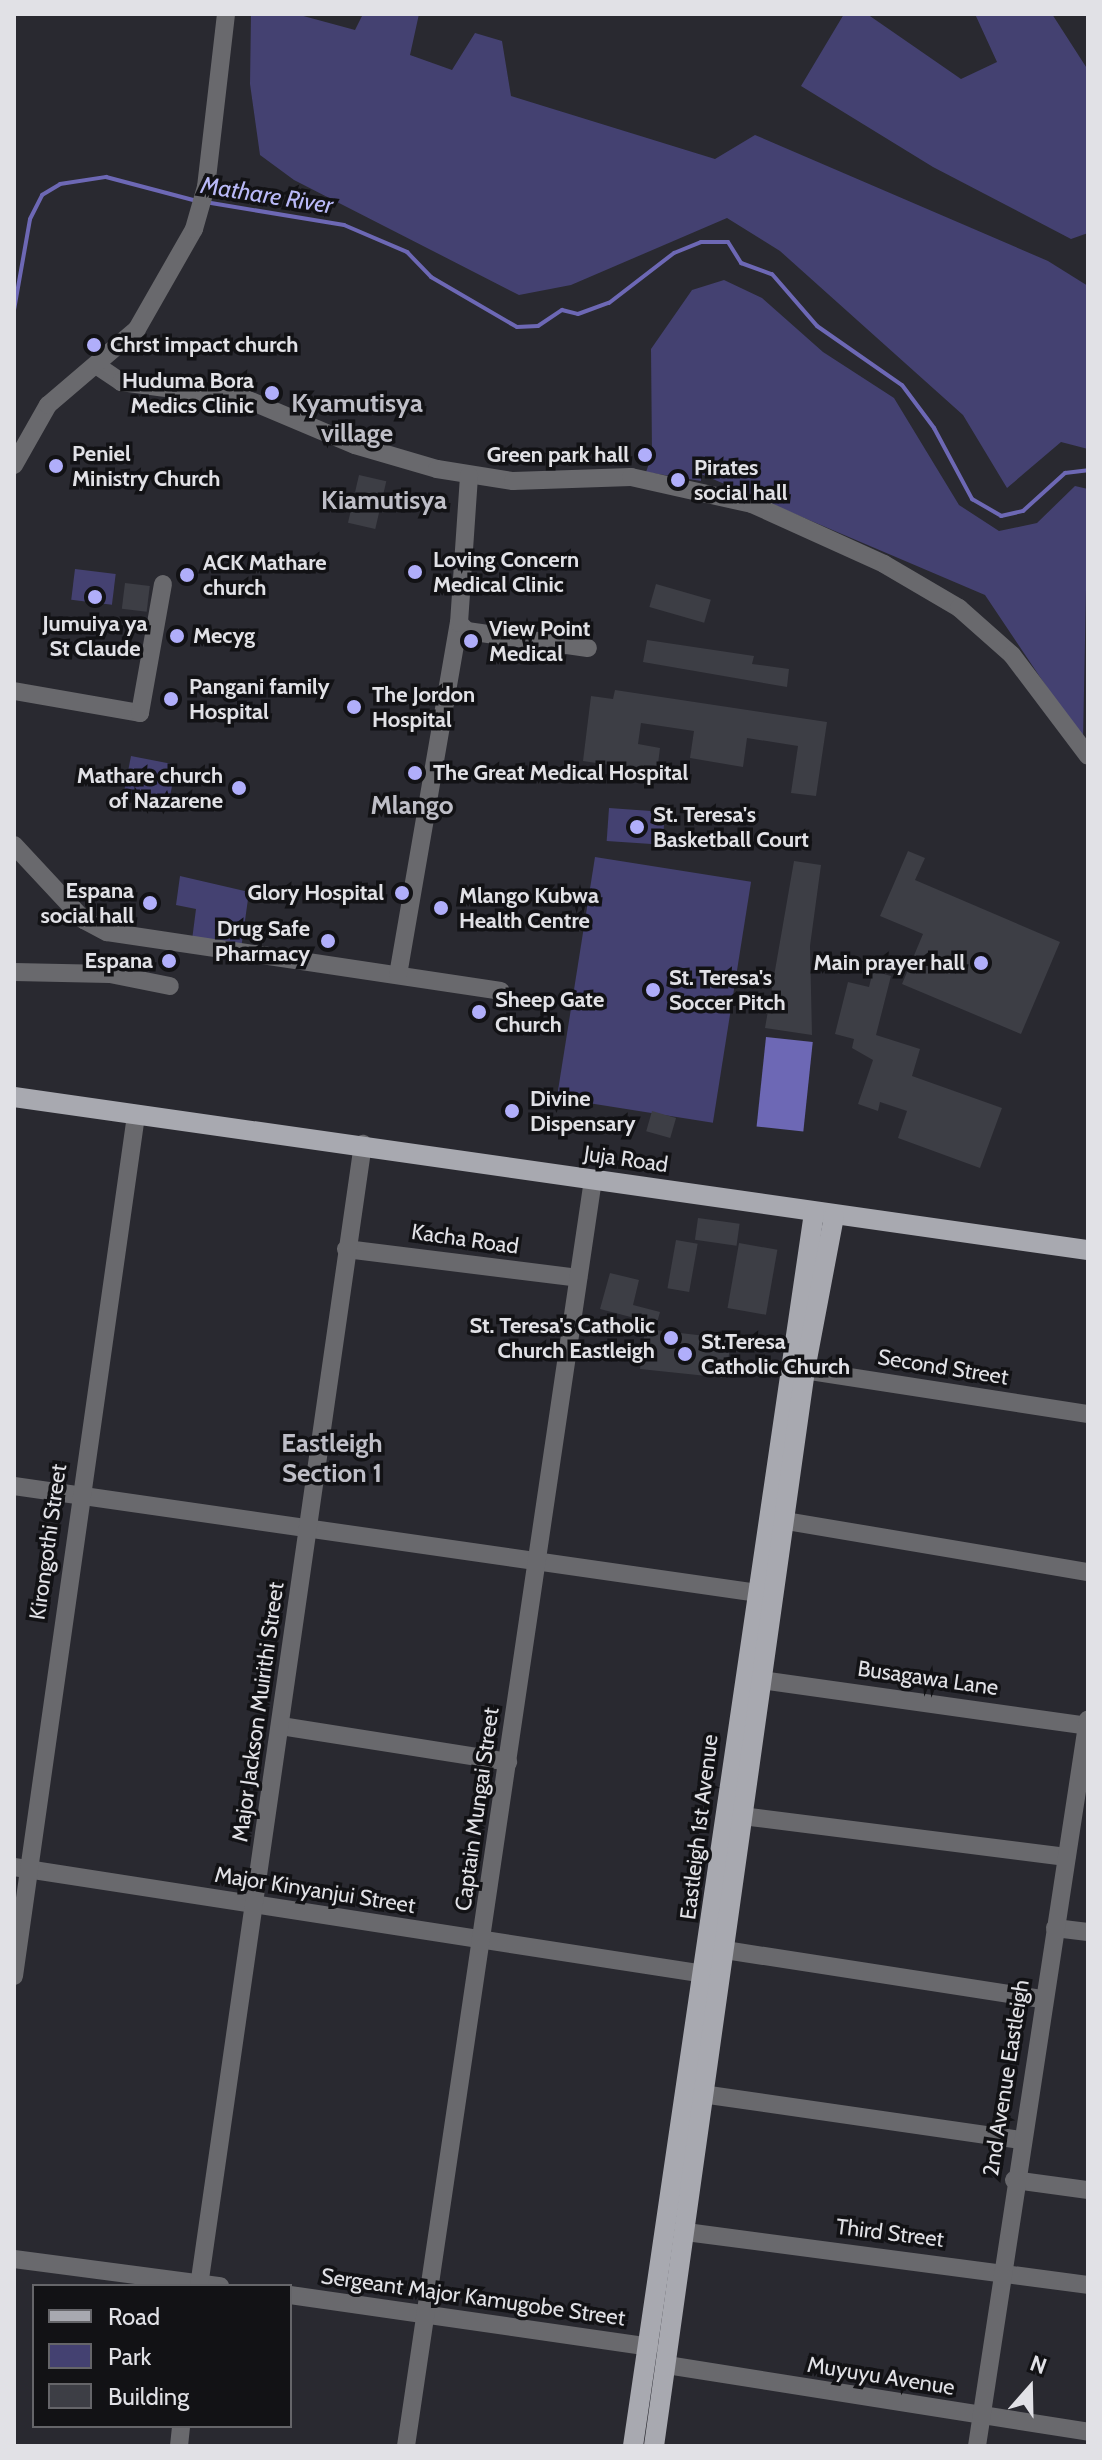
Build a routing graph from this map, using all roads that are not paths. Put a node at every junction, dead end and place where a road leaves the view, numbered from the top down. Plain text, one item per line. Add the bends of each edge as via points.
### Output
1 (226, 14) edge
2 (99, 367) junction
3 (14, 465) edge
4 (469, 475) junction
5 (163, 584) dead end
6 (459, 623) junction
7 (588, 648) dead end
8 (14, 691) edge
9 (1088, 756) edge
10 (14, 845) edge
11 (14, 972) edge
12 (398, 975) junction
13 (170, 986) dead end
14 (501, 991) dead end
15 (14, 1097) edge
16 (136, 1116) junction
17 (363, 1144) junction
18 (593, 1179) junction
19 (775, 1205) junction
20 (824, 1215) junction
21 (892, 1224) junction
22 (346, 1249) junction
23 (1088, 1250) edge
24 (816, 1259) junction
25 (578, 1278) junction
26 (798, 1369) junction
27 (1088, 1414) edge
28 (14, 1486) edge
29 (77, 1496) junction
30 (786, 1521) junction
31 (308, 1525) junction
32 (537, 1561) junction
33 (1088, 1572) edge
34 (764, 1594) junction
35 (761, 1680) junction
36 (1088, 1719) edge
37 (281, 1726) junction
38 (1088, 1726) edge
39 (508, 1762) junction
40 (742, 1816) junction
41 (1066, 1857) junction
42 (22, 1868) edge
43 (257, 1905) junction
44 (1055, 1928) junction
45 (1088, 1932) edge
46 (482, 1939) junction
47 (725, 1950) junction
48 (704, 1974) junction
49 (14, 1976) edge
50 (1043, 1999) junction
51 (702, 2094) junction
52 (1022, 2140) junction
53 (1014, 2180) junction
54 (1088, 2190) edge
55 (686, 2232) junction
56 (14, 2259) edge
57 (1002, 2272) junction
58 (192, 2284) edge
59 (199, 2284) edge
60 (1088, 2285) edge
61 (292, 2295) edge
62 (425, 2314) junction
63 (649, 2347) junction
64 (667, 2365) junction
65 (982, 2416) junction
66 (1088, 2432) edge
67 (406, 2446) edge
68 (633, 2446) edge
69 (654, 2446) edge
70 (977, 2446) edge

1 - 2 street via 206,187 194,229 152,308
2 - 3 street via 48,405
2 - 4 street via 121,382 246,399 355,445
4 - 6 street
4 - 9 street via 670,482 793,521 924,586 977,623 1012,655
5 - 8 street via 140,713
6 - 7 street via 467,631
6 - 12 street
10 - 12 street via 84,920 107,932
11 - 13 street via 110,974
12 - 14 street
15 - 16 main road, Juja Road
16 - 17 main road, Juja Road
16 - 29 street, Kirongothi Street
17 - 18 main road, Juja Road
17 - 22 street, Major Jackson Muirithi Street
18 - 19 main road, Juja Road
18 - 25 street, Captain Mungai Street
19 - 20 main road, Juja Road
19 - 24 main road
20 - 21 main road, Juja Road
20 - 24 main road, Eastleigh 1st Avenue
21 - 23 main road, Juja Road
21 - 24 main road via 851,1230
22 - 25 street, Kacha Road
22 - 31 street, Major Jackson Muirithi Street
24 - 26 main road, Eastleigh 1st Avenue
25 - 32 street, Captain Mungai Street
26 - 27 street, Second Street
26 - 30 main road, Eastleigh 1st Avenue
26 - 34 main road, Eastleigh 1st Avenue
28 - 29 street
29 - 31 street
29 - 42 street, Kirongothi Street
30 - 33 street
30 - 34 main road, Eastleigh 1st Avenue
31 - 32 street
31 - 37 street, Major Jackson Muirithi Street
32 - 34 street
32 - 39 street, Captain Mungai Street
34 - 35 main road, Eastleigh 1st Avenue
34 - 48 main road, Eastleigh 1st Avenue
35 - 38 street, Busagawa Lane
35 - 40 main road, Eastleigh 1st Avenue
36 - 38 street, 2nd Avenue Eastleigh
37 - 39 street
37 - 43 street, Major Jackson Muirithi Street
38 - 41 street, 2nd Avenue Eastleigh
39 - 46 street, Captain Mungai Street
40 - 41 street
40 - 47 main road, Eastleigh 1st Avenue
41 - 44 street, 2nd Avenue Eastleigh
42 - 43 street, Major Kinyanjui Street
42 - 49 street, Kirongothi Street
43 - 46 street, Major Kinyanjui Street
43 - 59 street, Major Jackson Muirithi Street
44 - 45 street
44 - 50 street, 2nd Avenue Eastleigh
46 - 48 street, Major Kinyanjui Street
46 - 62 street, Captain Mungai Street
47 - 50 street
47 - 51 main road, Eastleigh 1st Avenue
48 - 63 main road, Eastleigh 1st Avenue
50 - 52 street, 2nd Avenue Eastleigh
51 - 52 street
51 - 55 main road, Eastleigh 1st Avenue
52 - 53 street, 2nd Avenue Eastleigh
53 - 54 street
53 - 57 street, 2nd Avenue Eastleigh
55 - 57 street, Third Street
55 - 64 main road, Eastleigh 1st Avenue
56 - 58 street
57 - 60 street, Third Street
57 - 65 street, 2nd Avenue Eastleigh
61 - 62 street, Sergeant Major Kamugobe Street
62 - 63 street, Sergeant Major Kamugobe Street
62 - 67 street, Captain Mungai Street
63 - 68 main road, Eastleigh 1st Avenue
64 - 65 street, Muyuyu Avenue
64 - 69 main road, Eastleigh 1st Avenue
65 - 66 street, Muyuyu Avenue
65 - 70 street, 2nd Avenue Eastleigh

